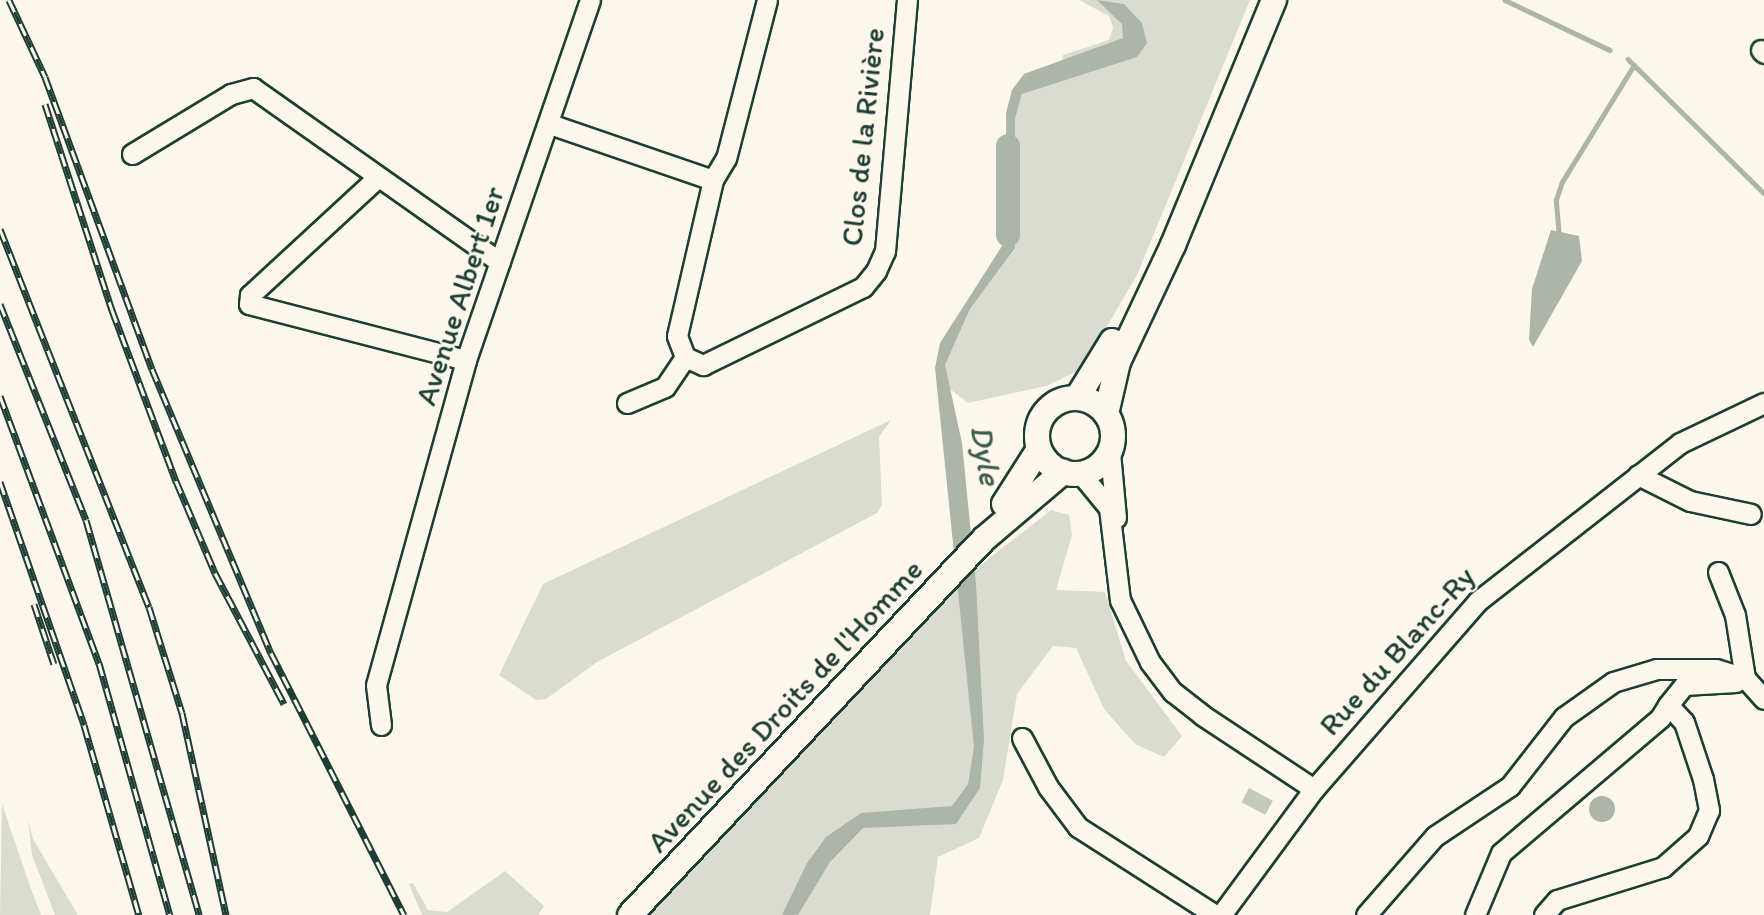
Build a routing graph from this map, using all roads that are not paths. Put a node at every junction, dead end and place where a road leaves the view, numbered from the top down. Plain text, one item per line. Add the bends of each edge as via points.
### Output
1 (590, 0) edge
2 (767, 0) edge
3 (907, 0) edge
4 (1258, 0) edge
5 (1275, 0) edge
6 (550, 124) junction
7 (132, 153) dead end
8 (377, 177) junction
9 (713, 180) junction
10 (500, 262) junction
11 (685, 357) junction
12 (466, 360) junction
13 (1077, 398) junction
14 (626, 402) dead end
15 (1764, 403) edge
16 (1106, 414) junction
17 (1039, 449) junction
18 (1110, 452) junction
19 (1072, 473) junction
20 (1638, 475) junction
21 (1751, 514) dead end
22 (1113, 533) junction
23 (984, 539) junction
24 (1718, 572) dead end
25 (1748, 680) junction
26 (1764, 699) edge
27 (1668, 705) junction
28 (381, 725) dead end
29 (1023, 738) dead end
30 (1314, 789) junction
31 (630, 915) edge
32 (1215, 915) edge
33 (1221, 915) edge
34 (1366, 915) edge
35 (1475, 915) edge
36 (1544, 915) edge

1 - 6 street, Avenue Albert 1er
2 - 9 street via 726,158
3 - 11 street, Clos de la Rivière via 885,251 876,271 863,287 703,365
4 - 13 main road via 1160,241 1105,355
5 - 16 main road via 1173,245 1118,362
6 - 9 street
6 - 10 street, Avenue Albert 1er
7 - 8 street via 248,88
8 - 10 street
8 - 12 street via 248,300
9 - 11 street via 677,336
10 - 12 street, Avenue Albert 1er
11 - 14 street via 664,387
12 - 28 street, Avenue Albert 1er via 376,685
13 - 16 main road
13 - 17 main road via 1046,411 1038,427
15 - 20 street, Rue du Blanc-Ry via 1696,433
16 - 18 main road via 1113,435
17 - 19 main road
17 - 23 main road
18 - 19 main road via 1095,469
18 - 22 street via 1117,505
19 - 22 street via 1106,502
19 - 23 main road
20 - 21 street via 1690,501
20 - 30 street, Rue du Blanc-Ry via 1478,601
22 - 30 street via 1120,600 1140,648 1162,678 1202,715
23 - 31 main road, Avenue des Droits de l'Homme
24 - 25 street via 1735,615
25 - 26 street
25 - 27 street via 1684,685
25 - 34 street via 1716,669 1667,668 1630,676 1597,691 1564,717 1518,778 1435,836
27 - 35 street via 1660,718 1501,853
27 - 36 street via 1684,722 1703,779 1709,810 1698,836 1663,867 1557,900
29 - 32 street via 1048,787 1078,827
30 - 33 street, Rue du Blanc-Ry

